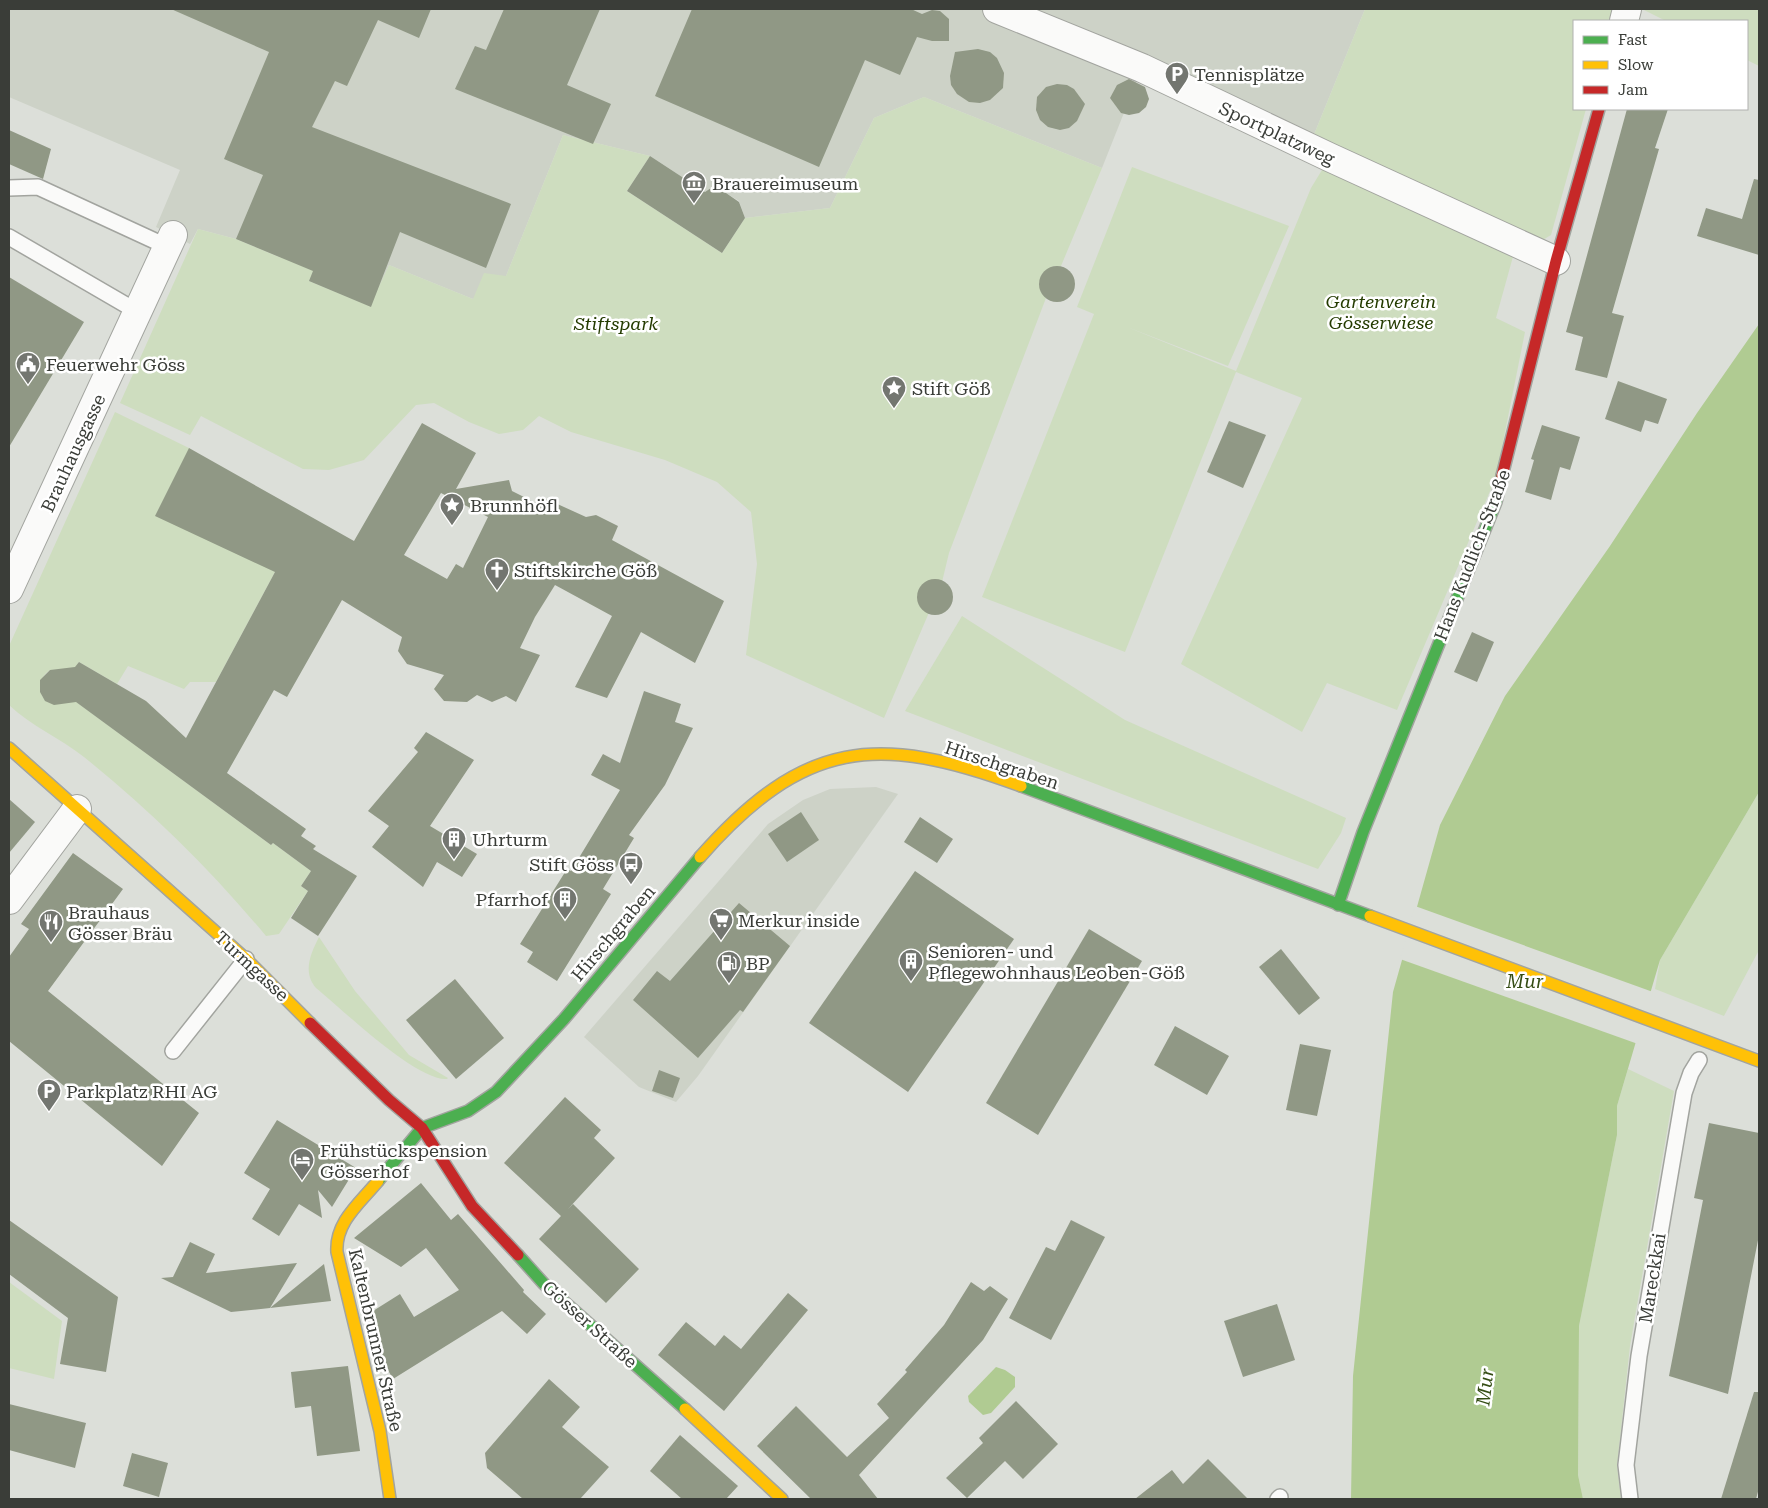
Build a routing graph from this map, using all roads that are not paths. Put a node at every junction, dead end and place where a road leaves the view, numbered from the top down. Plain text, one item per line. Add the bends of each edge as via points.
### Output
1 (997, 9) edge
2 (1599, 110) edge
3 (9, 188) edge
4 (9, 236) edge
5 (171, 241) joint
6 (1556, 261) junction
7 (138, 312) junction
8 (9, 589) edge
9 (9, 748) edge
10 (77, 809) junction
11 (9, 900) edge
12 (1338, 905) junction
13 (246, 959) junction
14 (173, 1052) dead end
15 (1699, 1060) dead end
16 (1759, 1060) edge
17 (422, 1128) junction
18 (390, 1499) edge
19 (782, 1499) edge
20 (1630, 1499) edge

1 - 6 street, Sportplatzweg via 1142,68
2 - 6 main road, Hans Kudlich-Straße
3 - 5 lane via 38,187
4 - 7 lane
5 - 7 street, Brauhausgasse
6 - 12 main road, Hans Kudlich-Straße via 1496,502
7 - 8 street, Brauhausgasse
9 - 10 main road, Turmgasse
10 - 11 street
10 - 13 main road, Turmgasse
12 - 16 main road, Hirschgraben
12 - 17 main road, Hirschgraben via 996,777 913,758 884,754 845,756 799,771 745,808 690,868 544,1042 495,1093 474,1108
13 - 14 lane
13 - 17 main road, Turmgasse via 389,1100
15 - 20 lane, Mareckkai via 1684,1093 1640,1347 1626,1465
17 - 18 main road, Kaltenbrunner Straße via 341,1225 336,1238 380,1431
17 - 19 main road, Gösser Straße via 472,1206 544,1284

